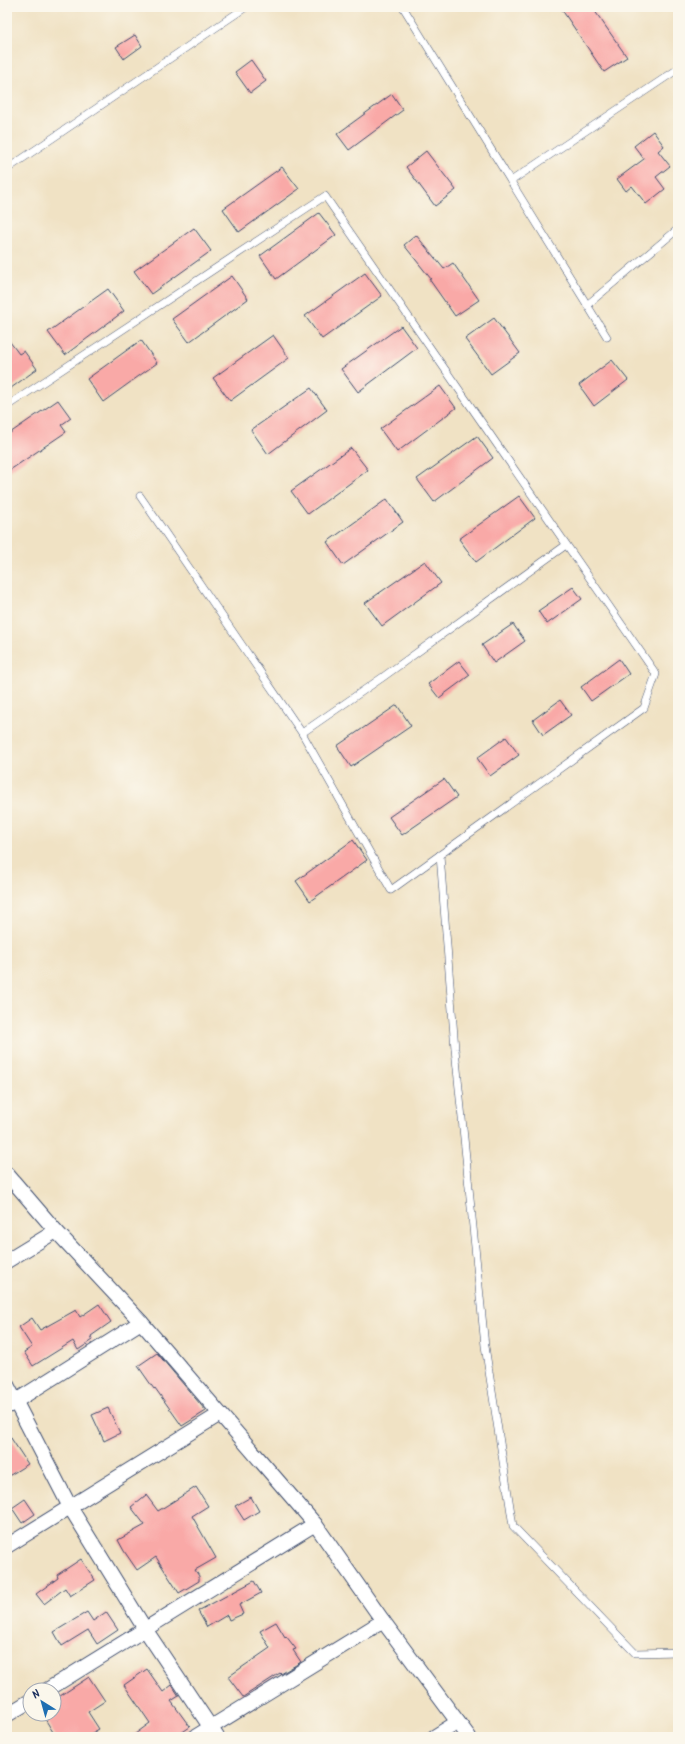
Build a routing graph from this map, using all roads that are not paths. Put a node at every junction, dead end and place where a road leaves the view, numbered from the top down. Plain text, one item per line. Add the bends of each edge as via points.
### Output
1 (246, 7) edge
2 (403, 7) edge
3 (678, 69) edge
4 (7, 169) edge
5 (511, 181) junction
6 (678, 229) edge
7 (587, 305) junction
8 (607, 337) dead end
9 (7, 406) edge
10 (140, 496) dead end
11 (566, 545) junction
12 (302, 733) junction
13 (440, 855) junction
14 (7, 1174) edge
15 (56, 1231) junction
16 (7, 1261) edge
17 (141, 1322) junction
18 (7, 1385) edge
19 (11, 1403) edge
20 (220, 1414) junction
21 (70, 1507) junction
22 (315, 1524) junction
23 (7, 1546) edge
24 (383, 1621) junction
25 (145, 1629) junction
26 (678, 1652) edge
27 (60, 1682) edge
28 (22, 1706) edge
29 (7, 1715) edge
30 (458, 1722) junction
31 (214, 1732) edge
32 (195, 1737) edge
33 (434, 1737) edge
34 (469, 1737) edge

1 - 4 lane
2 - 5 lane
3 - 5 lane
5 - 7 lane
6 - 7 lane
7 - 8 lane
9 - 11 lane via 325,196
10 - 12 lane
11 - 12 lane
11 - 13 lane via 656,674 644,708
12 - 13 lane via 391,890
13 - 26 lane via 455,1049 485,1346 513,1526 635,1653
14 - 15 street
15 - 16 street
15 - 17 street
17 - 19 street
17 - 20 street
18 - 19 street
19 - 21 street
20 - 21 street
20 - 22 street
21 - 23 street
21 - 25 street
22 - 24 street
22 - 25 street
24 - 30 street
24 - 31 street
25 - 27 street
25 - 31 street
28 - 29 street
30 - 33 street
30 - 34 street
31 - 32 street

